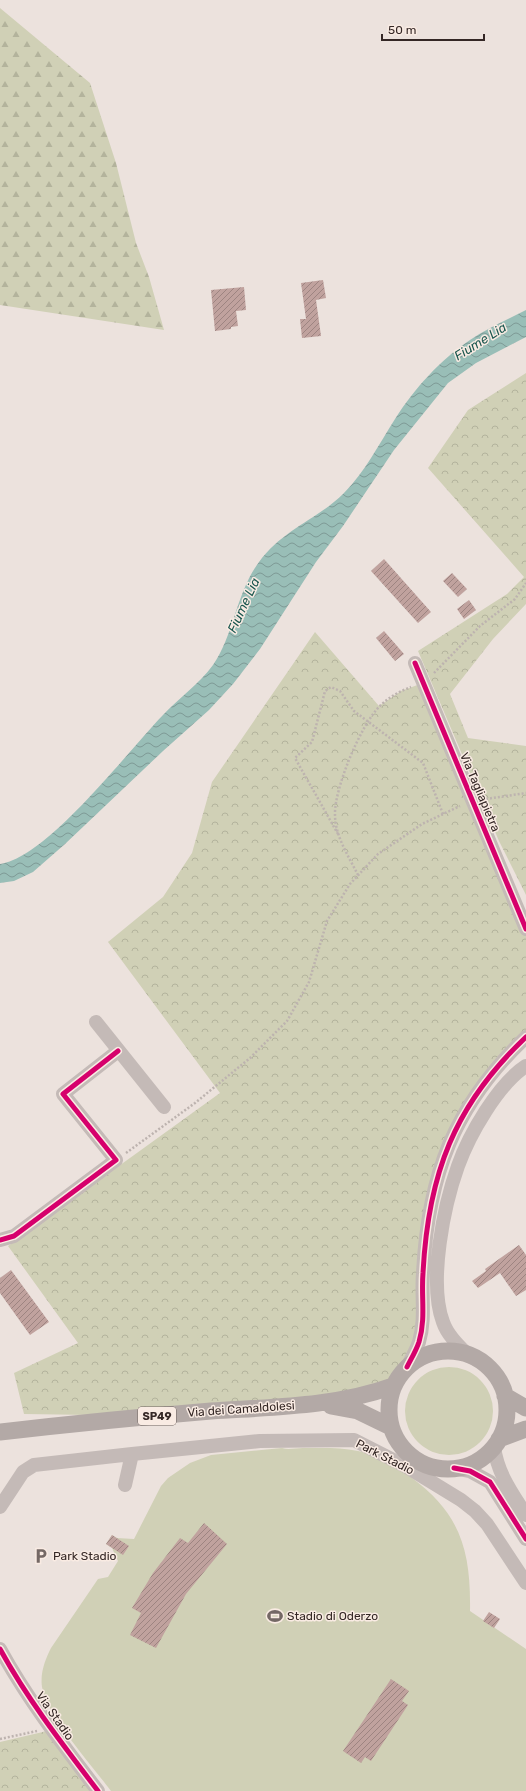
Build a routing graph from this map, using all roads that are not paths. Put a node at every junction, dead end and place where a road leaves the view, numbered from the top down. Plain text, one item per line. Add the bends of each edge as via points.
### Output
1 (415, 663) dead end
2 (526, 929) edge
3 (96, 1022) dead end
4 (526, 1037) edge
5 (118, 1051) junction
6 (526, 1066) edge
7 (164, 1107) dead end
8 (0, 1240) edge
9 (466, 1353) junction
10 (407, 1367) junction
11 (393, 1386) junction
12 (505, 1396) junction
13 (314, 1404) junction
14 (526, 1408) edge
15 (391, 1427) junction
16 (526, 1429) edge
17 (0, 1432) edge
18 (497, 1442) junction
19 (132, 1454) junction
20 (454, 1468) junction
21 (125, 1485) dead end
22 (0, 1507) edge
23 (526, 1515) edge
24 (526, 1539) edge
25 (526, 1583) edge
26 (0, 1649) edge
27 (98, 1791) edge

1 - 2 street, Via Tagliapietra
3 - 5 street
4 - 10 street via 486,1079 467,1107 443,1158 431,1200 423,1273 423,1321 418,1343
5 - 7 street
5 - 8 street via 63,1094 116,1160 14,1236
6 - 9 street via 501,1089 483,1115 458,1165 446,1207 437,1268 438,1304 443,1322 452,1338
9 - 10 main road via 450,1350 434,1352 420,1357
9 - 12 main road via 491,1369 500,1382
10 - 11 main road
11 - 13 main road, Via dei Camaldolesi / SP49 via 356,1398
11 - 15 main road via 388,1413
12 - 14 main road
12 - 18 main road via 506,1418
13 - 15 main road, Via dei Camaldolesi / SP49 via 358,1411
13 - 17 main road, Via dei Camaldolesi / SP49
15 - 20 main road via 399,1444 411,1457 427,1465
16 - 18 main road
18 - 20 main road via 480,1460
18 - 23 street via 496,1461 503,1478
19 - 21 street
19 - 22 street, Park Stadio via 34,1465 23,1472
19 - 25 street, Park Stadio via 260,1442 354,1440 407,1467 475,1511 487,1524
20 - 24 street via 470,1470 490,1482
26 - 27 street, Via Stadio via 51,1728

